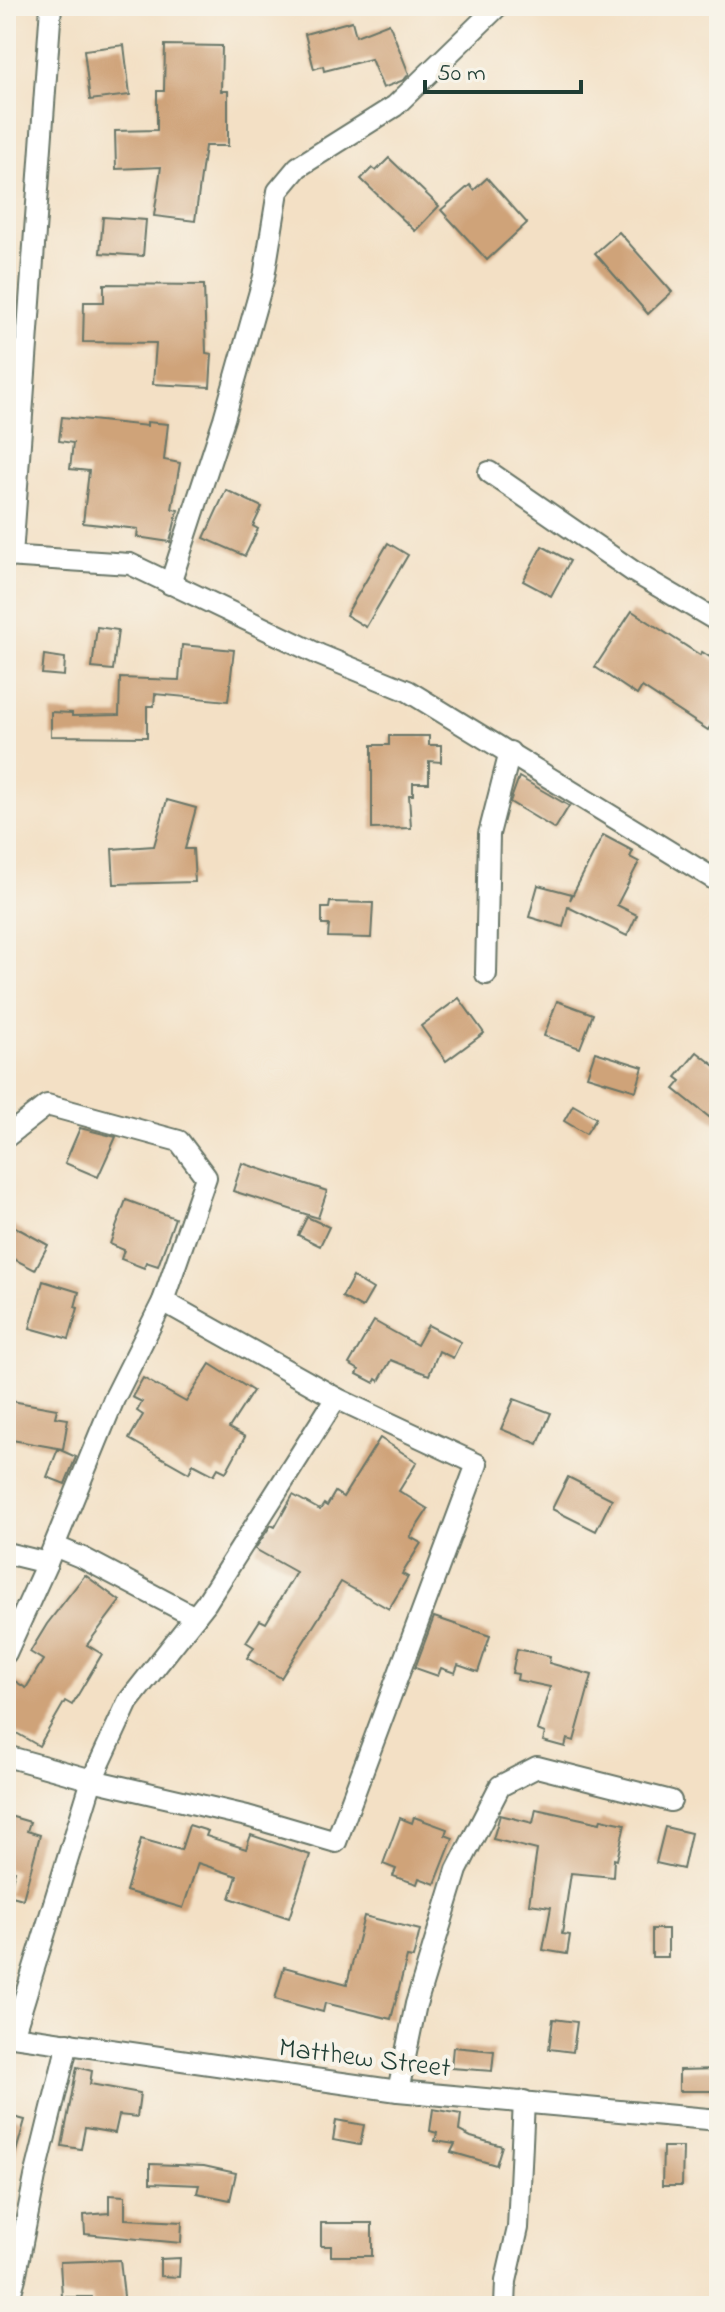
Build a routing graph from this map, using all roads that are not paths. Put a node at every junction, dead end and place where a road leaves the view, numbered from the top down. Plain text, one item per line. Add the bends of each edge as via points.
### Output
1 (51, 6) edge
2 (498, 6) edge
3 (489, 472) dead end
4 (9, 556) edge
5 (170, 584) junction
6 (719, 622) edge
7 (510, 752) junction
8 (719, 882) edge
9 (486, 974) dead end
10 (6, 1137) edge
11 (163, 1301) junction
12 (336, 1398) junction
13 (6, 1553) edge
14 (50, 1555) junction
15 (195, 1617) junction
16 (6, 1653) edge
17 (6, 1756) edge
18 (92, 1780) junction
19 (671, 1801) dead end
20 (9, 2036) edge
21 (68, 2043) junction
22 (398, 2091) junction
23 (524, 2101) junction
24 (719, 2120) edge
25 (11, 2278) edge
26 (7, 2306) edge
27 (505, 2306) edge

1 - 4 street
2 - 5 street via 395,106 298,167 278,191 264,277
3 - 6 street via 634,572
4 - 5 street via 130,564
5 - 7 street via 408,691
7 - 8 street
7 - 9 street via 489,834
10 - 11 street via 47,1105 179,1141 206,1177
11 - 12 street
11 - 14 street via 114,1399
12 - 15 street
12 - 18 street via 477,1464 336,1842
13 - 14 street
14 - 15 street via 83,1558
14 - 16 street
15 - 18 street via 128,1702
17 - 18 street
18 - 20 street
19 - 22 street via 537,1767 500,1786 457,1870 416,2004
20 - 21 street, Matthew Street
21 - 22 street, Matthew Street
21 - 25 street
22 - 23 street, Matthew Street
23 - 24 street, Matthew Street
23 - 27 street via 518,2228
25 - 26 street

